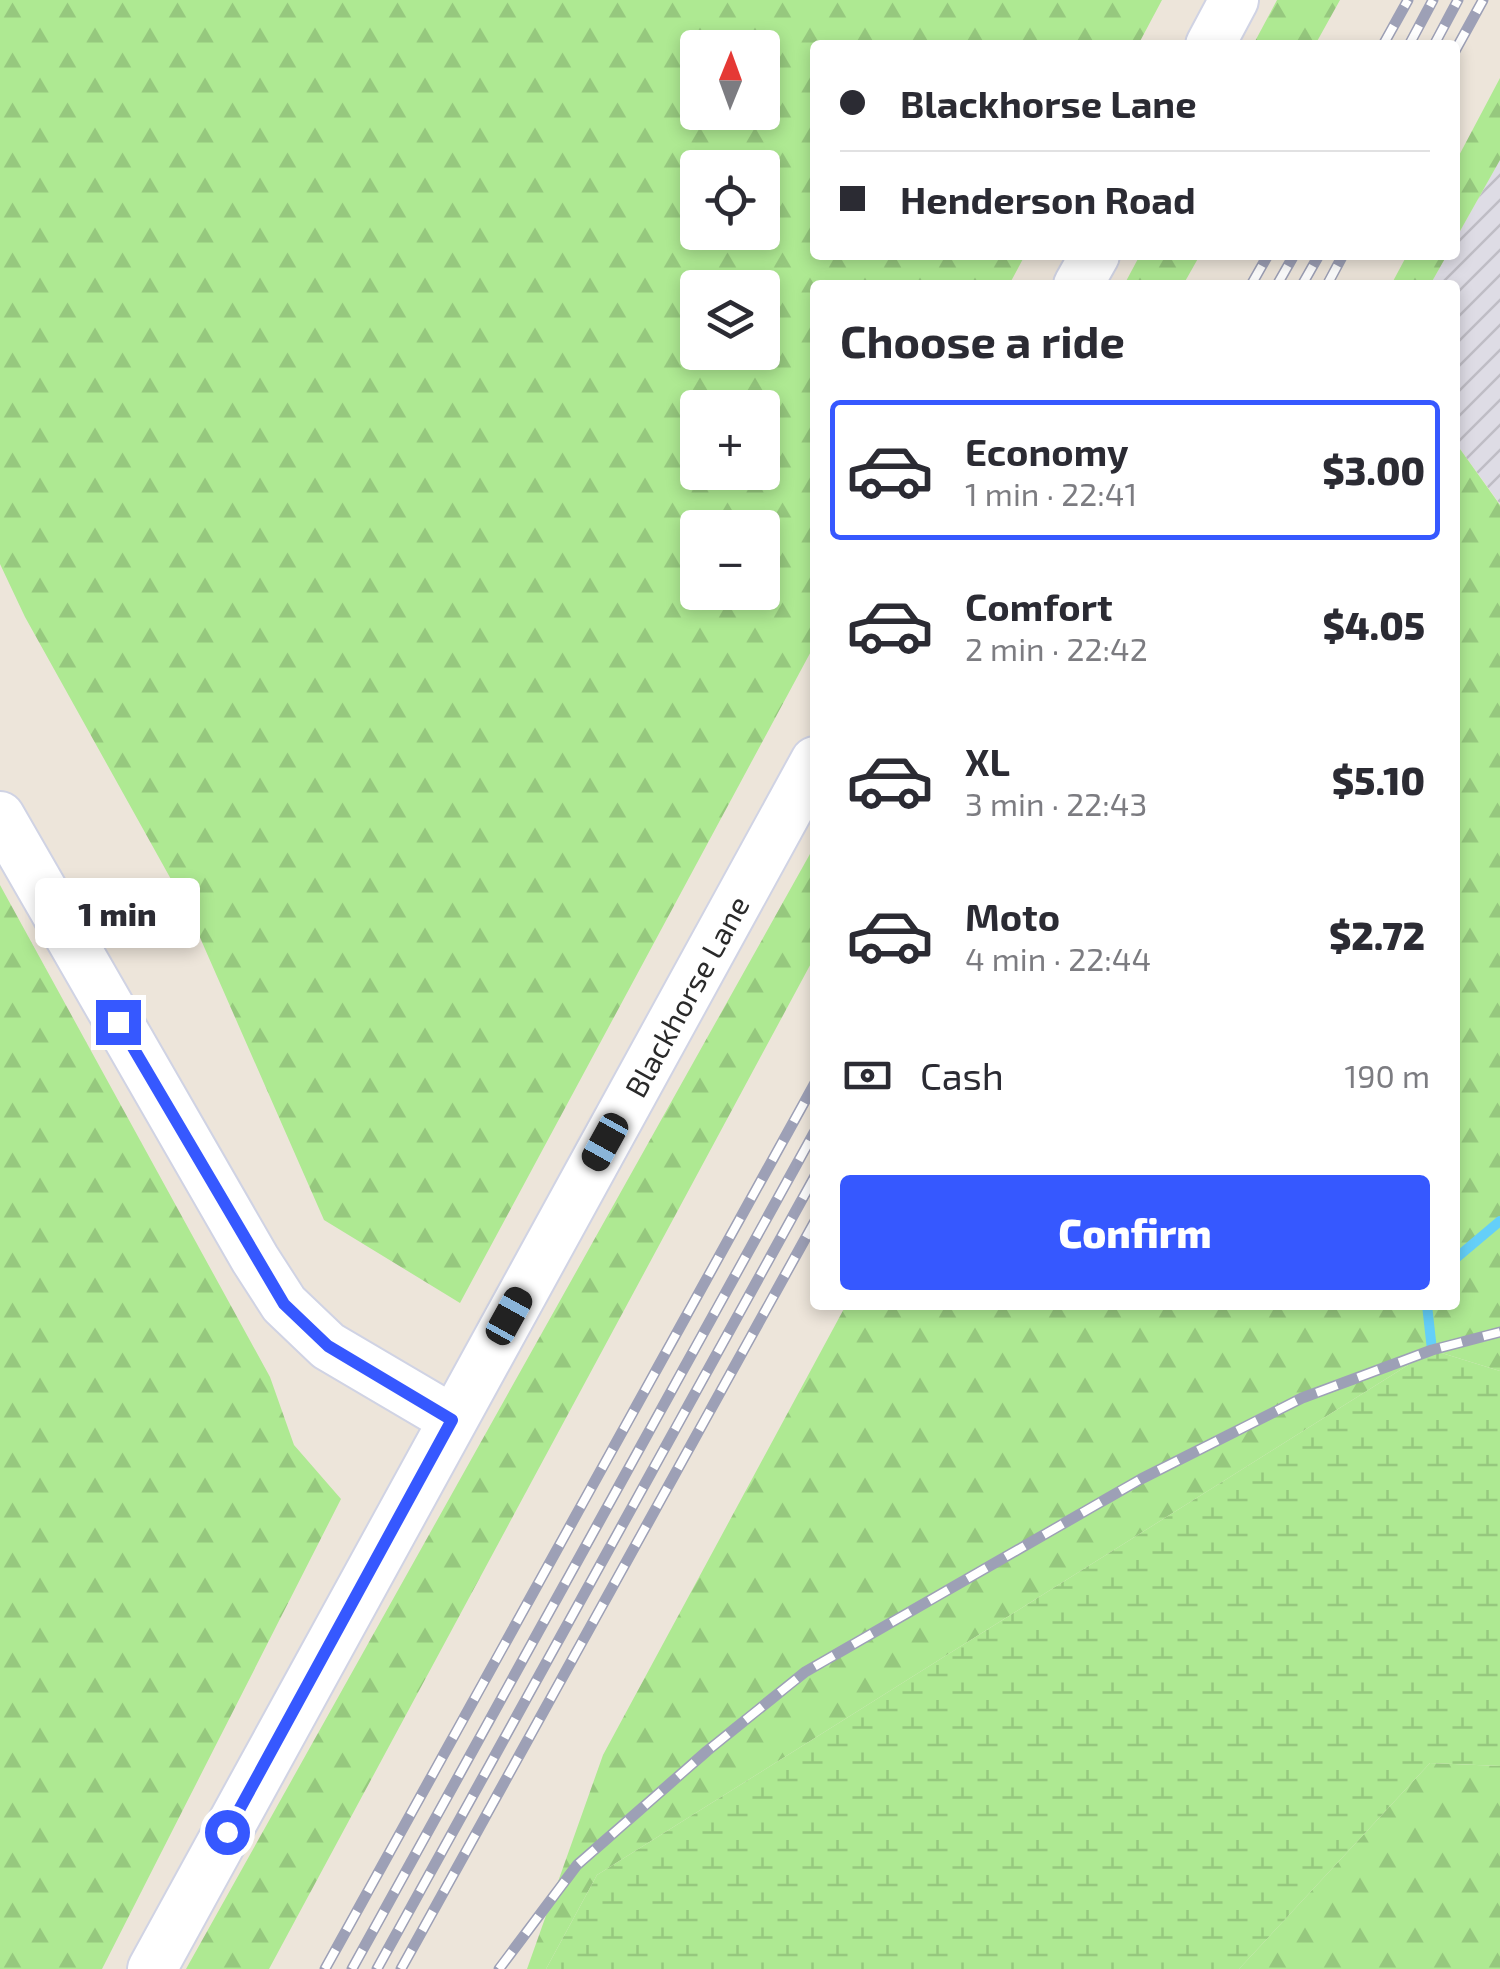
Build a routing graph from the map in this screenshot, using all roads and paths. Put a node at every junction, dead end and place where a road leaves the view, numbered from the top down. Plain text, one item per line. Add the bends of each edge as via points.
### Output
1 (1234, 0) edge
2 (1213, 40) edge
3 (810, 771) edge
4 (0, 816) edge
5 (452, 1420) junction
6 (152, 1969) edge

1 - 2 street
3 - 5 street, Blackhorse Lane
4 - 5 street via 284,1304 328,1346
5 - 6 street, Blackhorse Lane

